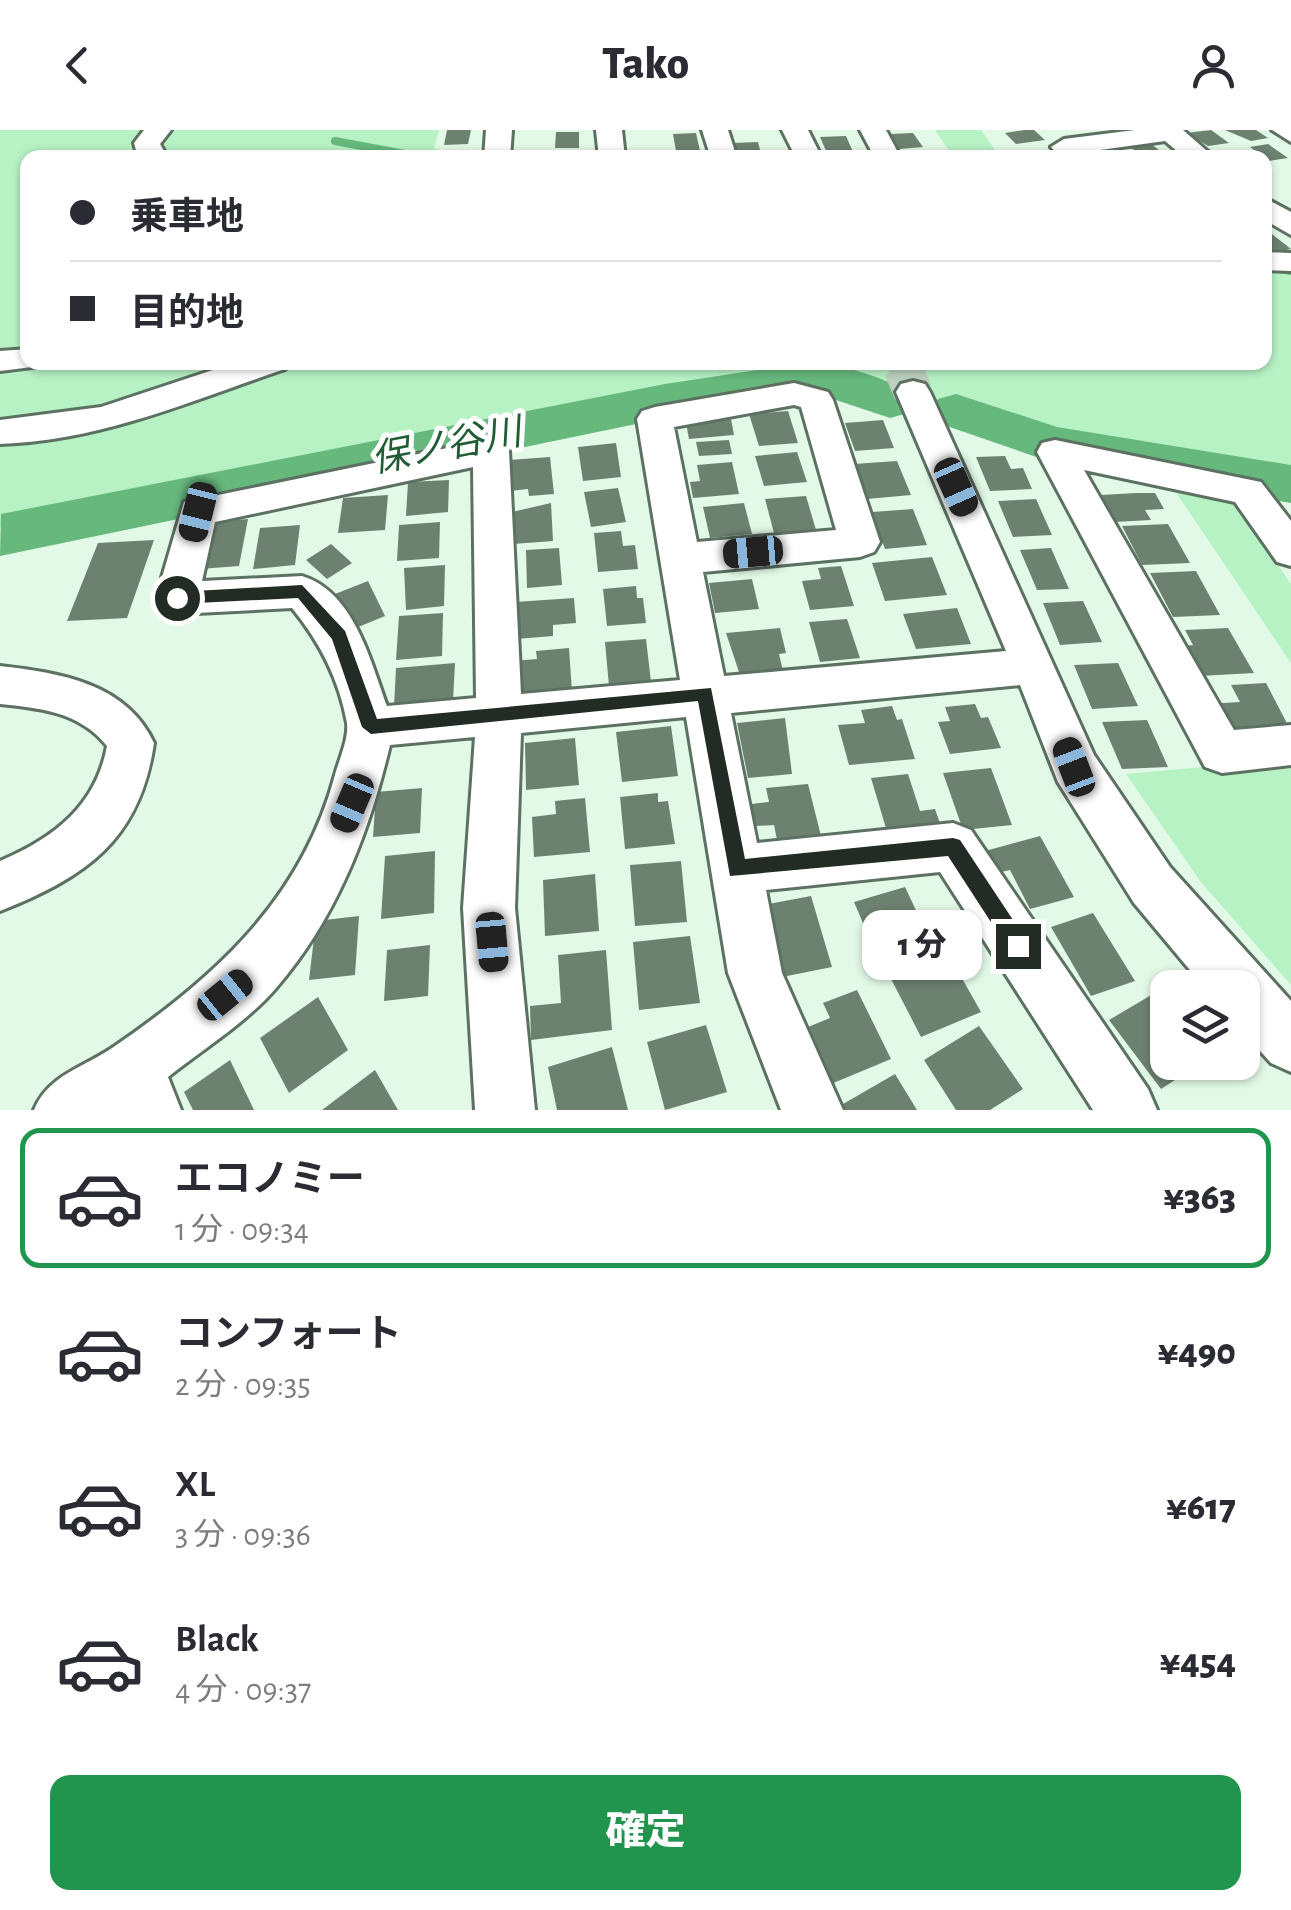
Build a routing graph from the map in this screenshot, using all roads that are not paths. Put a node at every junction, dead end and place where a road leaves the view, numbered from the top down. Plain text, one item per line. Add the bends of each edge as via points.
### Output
1 (1169, 131) edge
2 (1067, 150) edge
3 (1192, 150) edge
4 (248, 370) edge
5 (913, 392) tunnel mouth
6 (0, 432) edge
7 (1291, 551) edge
8 (682, 558) junction
9 (1035, 666) junction
10 (0, 685) edge
11 (705, 693) junction
12 (499, 714) junction
13 (371, 727) junction
14 (1291, 746) edge
15 (737, 869) junction
16 (0, 886) edge
17 (1226, 970) edge
18 (1260, 1008) edge
19 (1291, 1043) edge
20 (143, 1088) edge
21 (64, 1110) edge
22 (506, 1110) edge
23 (813, 1110) edge
24 (1126, 1110) edge

1 - 2 street
1 - 3 street
4 - 6 street via 95,418
5 - 9 street
7 - 14 street via 1248,491 1055,452 1222,752
8 - 8 street via 655,419 794,394 816,400 860,542
8 - 11 street
9 - 11 street
9 - 17 street via 1074,767 1152,885
10 - 16 street via 52,690 93,707 120,722 131,743 118,800 96,831 40,871
11 - 12 street
11 - 15 street
12 - 13 street
12 - 13 street via 491,452 198,512 177,598 302,592 340,636
12 - 22 street via 489,908
13 - 20 street via 352,803 315,890 255,970
15 - 23 street via 755,973
15 - 24 street via 953,847
18 - 19 street
20 - 21 street

